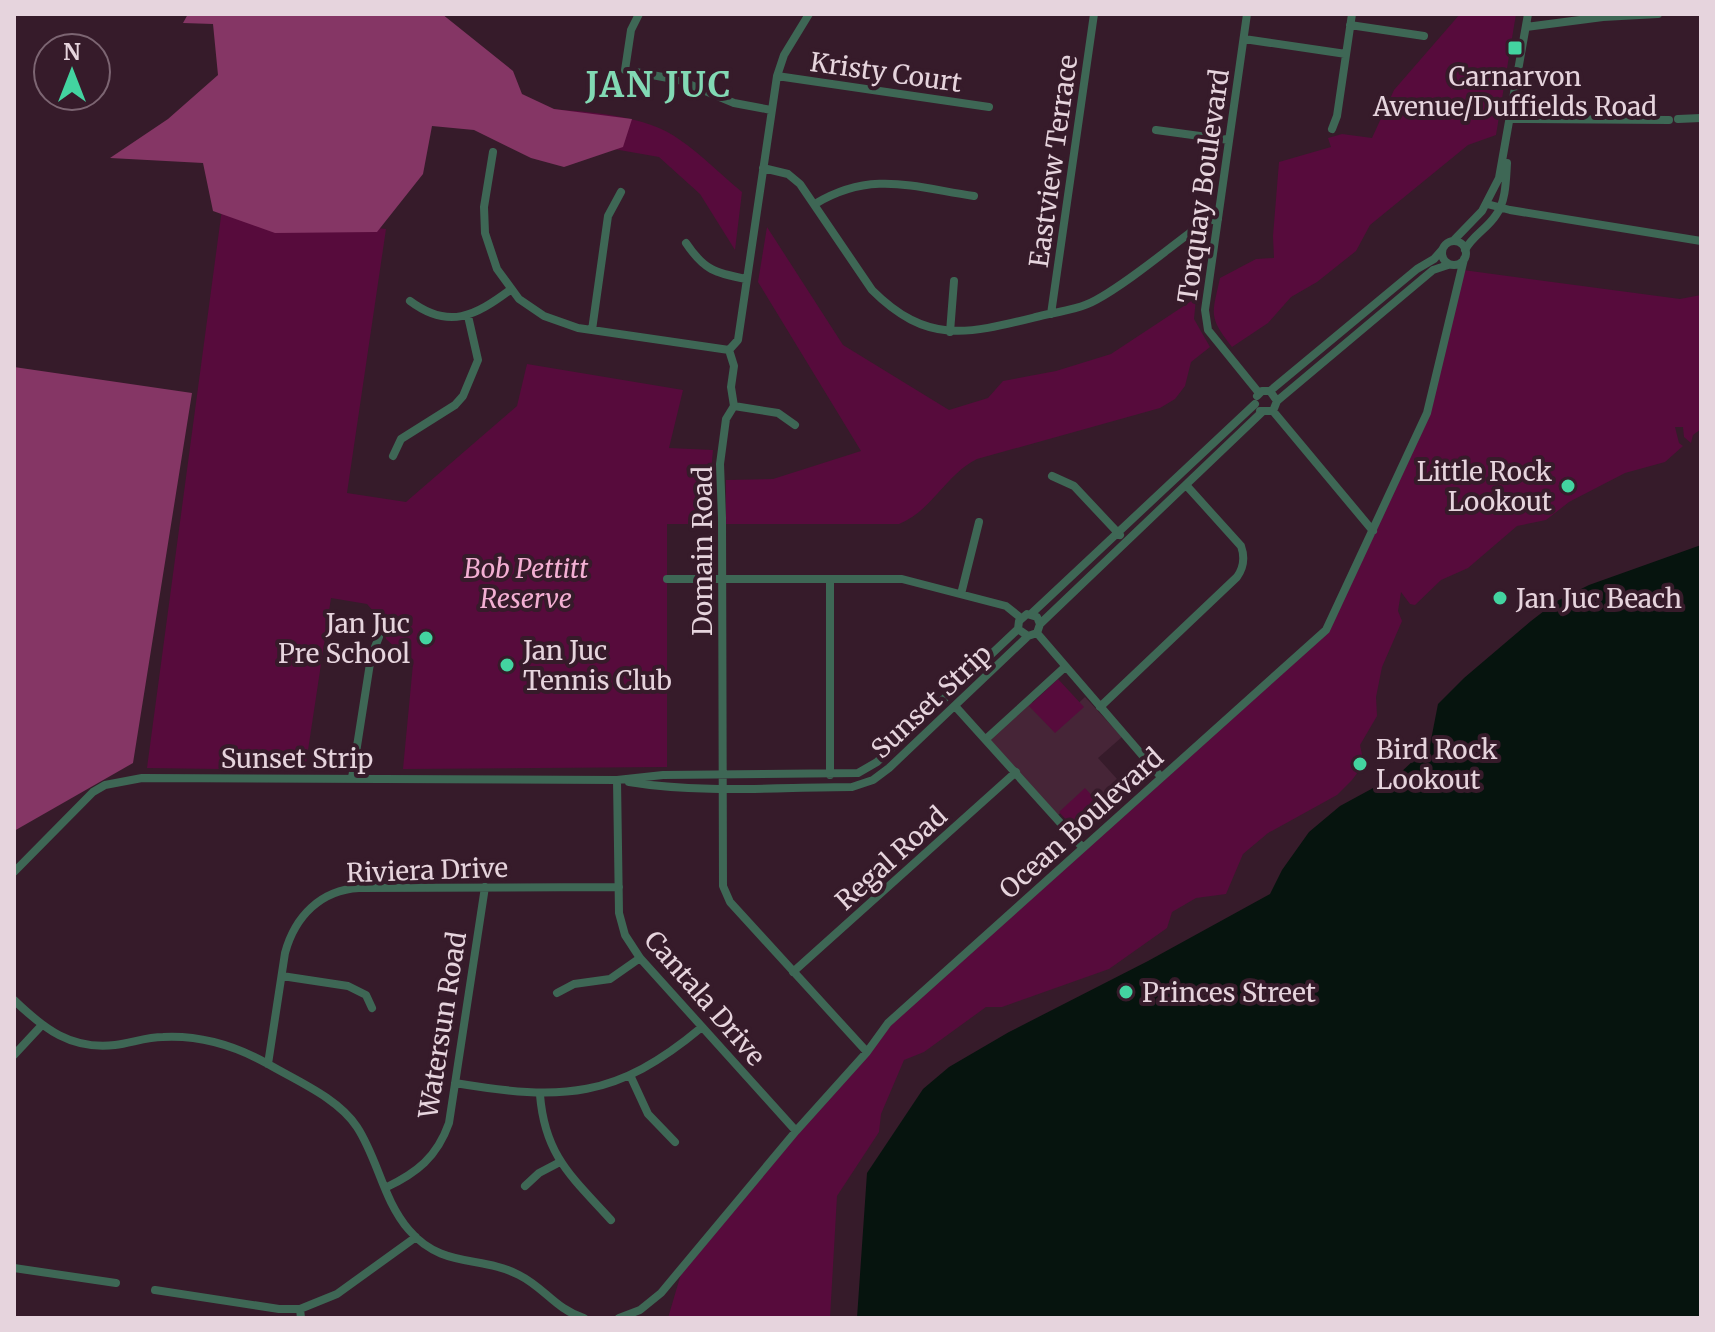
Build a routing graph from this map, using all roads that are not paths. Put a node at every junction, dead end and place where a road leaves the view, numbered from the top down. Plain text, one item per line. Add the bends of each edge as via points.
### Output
1 (639, 14) edge
2 (809, 14) edge
3 (1094, 14) edge
4 (1247, 14) edge
5 (1352, 14) edge
6 (1528, 14) edge
7 (1658, 14) edge
8 (1350, 25) junction
9 (1526, 27) junction
10 (1424, 36) dead end
11 (1244, 39) junction
12 (1346, 54) junction
13 (777, 76) junction
14 (989, 107) dead end
15 (771, 110) junction
16 (1701, 118) edge
17 (1510, 119) junction
18 (1332, 129) dead end
19 (1156, 130) dead end
20 (1229, 140) junction
21 (493, 152) dead end
22 (763, 168) junction
23 (621, 192) dead end
24 (974, 196) dead end
25 (815, 204) junction
26 (1487, 204) junction
27 (1500, 209) junction
28 (1218, 219) junction
29 (1453, 241) junction
30 (1701, 241) edge
31 (686, 243) dead end
32 (1442, 250) junction
33 (1465, 255) junction
34 (1450, 265) junction
35 (746, 279) junction
36 (954, 281) dead end
37 (1458, 287) junction
38 (510, 290) junction
39 (410, 301) dead end
40 (1051, 314) junction
41 (468, 316) junction
42 (592, 330) junction
43 (950, 332) junction
44 (729, 350) junction
45 (1270, 391) junction
46 (1259, 393) junction
47 (1277, 401) junction
48 (1255, 404) junction
49 (734, 406) junction
50 (1273, 411) junction
51 (1262, 412) junction
52 (795, 425) dead end
53 (393, 456) dead end
54 (1052, 476) dead end
55 (1186, 485) junction
56 (979, 522) dead end
57 (1373, 531) junction
58 (1118, 532) junction
59 (1126, 542) junction
60 (667, 579) dead end
61 (722, 580) junction
62 (830, 580) junction
63 (961, 594) junction
64 (1026, 616) junction
65 (1040, 624) junction
66 (1018, 629) junction
67 (1032, 635) junction
68 (379, 637) dead end
69 (1065, 667) junction
70 (955, 706) junction
71 (1100, 707) junction
72 (986, 739) junction
73 (1016, 772) junction
74 (722, 774) junction
75 (830, 775) junction
76 (1161, 777) junction
77 (352, 778) junction
78 (617, 780) junction
79 (723, 787) junction
80 (1083, 848) junction
81 (14, 872) edge
82 (485, 887) junction
83 (619, 887) junction
84 (640, 958) junction
85 (793, 972) junction
86 (282, 976) junction
87 (557, 993) dead end
88 (14, 1000) edge
89 (372, 1008) dead end
90 (41, 1026) junction
91 (702, 1027) junction
92 (867, 1052) junction
93 (14, 1055) edge
94 (268, 1064) junction
95 (630, 1075) junction
96 (455, 1083) junction
97 (540, 1095) junction
98 (796, 1131) junction
99 (675, 1142) dead end
100 (560, 1162) junction
101 (525, 1186) dead end
102 (385, 1188) junction
103 (611, 1220) dead end
104 (416, 1237) junction
105 (14, 1268) edge
106 (116, 1283) dead end
107 (155, 1290) dead end
108 (301, 1314) edge
109 (584, 1318) edge
110 (619, 1318) edge

1 - 15 street via 625,70 679,80 734,103
2 - 13 street, Domain Road
3 - 40 street, Eastview Terrace
4 - 11 street, Torquay Boulevard
5 - 8 street
6 - 9 street
7 - 9 street
8 - 10 street
8 - 12 street
9 - 17 street
11 - 12 street
11 - 20 street, Torquay Boulevard
12 - 18 street
13 - 14 street, Kristy Court
13 - 15 street, Domain Road
15 - 22 street, Domain Road
16 - 17 street
17 - 26 street via 1502,167
17 - 27 street
19 - 20 street
20 - 28 street, Torquay Boulevard
21 - 38 street via 485,233
22 - 25 street via 794,178
22 - 35 street, Domain Road
23 - 42 street via 608,216
24 - 25 street via 874,183 841,190
25 - 43 street via 881,299 910,320
26 - 27 street
26 - 29 street
27 - 30 street
27 - 33 street via 1469,242
28 - 40 street via 1206,221 1095,301
28 - 46 street, Torquay Boulevard via 1206,324
29 - 32 street
29 - 33 street
31 - 35 street via 709,269
32 - 34 street
32 - 45 street
33 - 34 street via 1460,264
33 - 37 street, Ocean Boulevard
34 - 37 street, Ocean Boulevard
34 - 47 street via 1433,270
35 - 44 street, Domain Road via 738,340
36 - 43 street
37 - 57 street, Ocean Boulevard via 1427,413
38 - 41 street
38 - 42 street via 544,316
39 - 41 street via 439,317
40 - 43 street
41 - 53 street via 478,360 463,396 401,439
42 - 44 street
44 - 49 street, Domain Road
45 - 46 street
45 - 47 street
46 - 48 street
47 - 50 street
48 - 51 street
48 - 58 street
49 - 52 street via 778,413
49 - 61 street, Domain Road via 726,419 720,464
50 - 51 street
50 - 57 street
51 - 55 street, Sunset Strip
54 - 58 street via 1074,486
55 - 59 street, Sunset Strip
55 - 71 street via 1241,546 1243,567
56 - 63 street
57 - 76 street, Ocean Boulevard via 1321,636
58 - 59 street
58 - 64 street
59 - 65 street, Sunset Strip
60 - 61 street
61 - 62 street
61 - 74 street, Domain Road
62 - 63 street via 902,579
62 - 75 street
63 - 64 street
64 - 65 street via 1037,617
64 - 66 street, Sunset Strip
65 - 67 street, Sunset Strip
66 - 67 street, Sunset Strip
66 - 75 street, Sunset Strip via 871,767
67 - 69 street
67 - 70 street, Sunset Strip
68 - 77 street via 371,657
69 - 71 street
69 - 72 street
70 - 72 street
70 - 79 street, Sunset Strip via 866,784
71 - 76 street
72 - 73 street
73 - 80 street
73 - 85 street, Regal Road
74 - 75 street, Sunset Strip
74 - 78 street, Sunset Strip
74 - 79 street, Domain Road
76 - 80 street, Ocean Boulevard
77 - 78 street, Sunset Strip
77 - 81 street, Sunset Strip via 142,778 105,785 84,799
78 - 79 street, Sunset Strip
78 - 83 street, Cantala Drive
79 - 85 street, Domain Road via 724,892
80 - 92 street, Ocean Boulevard via 888,1023
82 - 83 street, Riviera Drive
82 - 86 street, Riviera Drive via 339,891 314,904 300,919 288,943
82 - 96 street, Watersun Road
83 - 84 street, Cantala Drive via 621,924
84 - 87 street via 610,979 574,984
84 - 91 street, Cantala Drive
85 - 92 street, Domain Road
86 - 89 street via 348,986 366,995
86 - 94 street, Riviera Drive
88 - 90 street
90 - 93 street
90 - 94 street via 75,1041 103,1045 162,1037 211,1041
91 - 95 street
91 - 98 street, Cantala Drive
92 - 98 street, Ocean Boulevard
94 - 102 street via 328,1100 353,1122
95 - 97 street via 587,1089
95 - 99 street via 648,1114
96 - 97 street
96 - 102 street, Watersun Road via 449,1123 434,1153 412,1175
97 - 100 street via 545,1130
98 - 110 street, Ocean Boulevard via 661,1293
100 - 101 street
100 - 103 street
102 - 104 street
104 - 108 street
104 - 109 street via 457,1260 518,1274 556,1305
105 - 106 street
107 - 108 street

